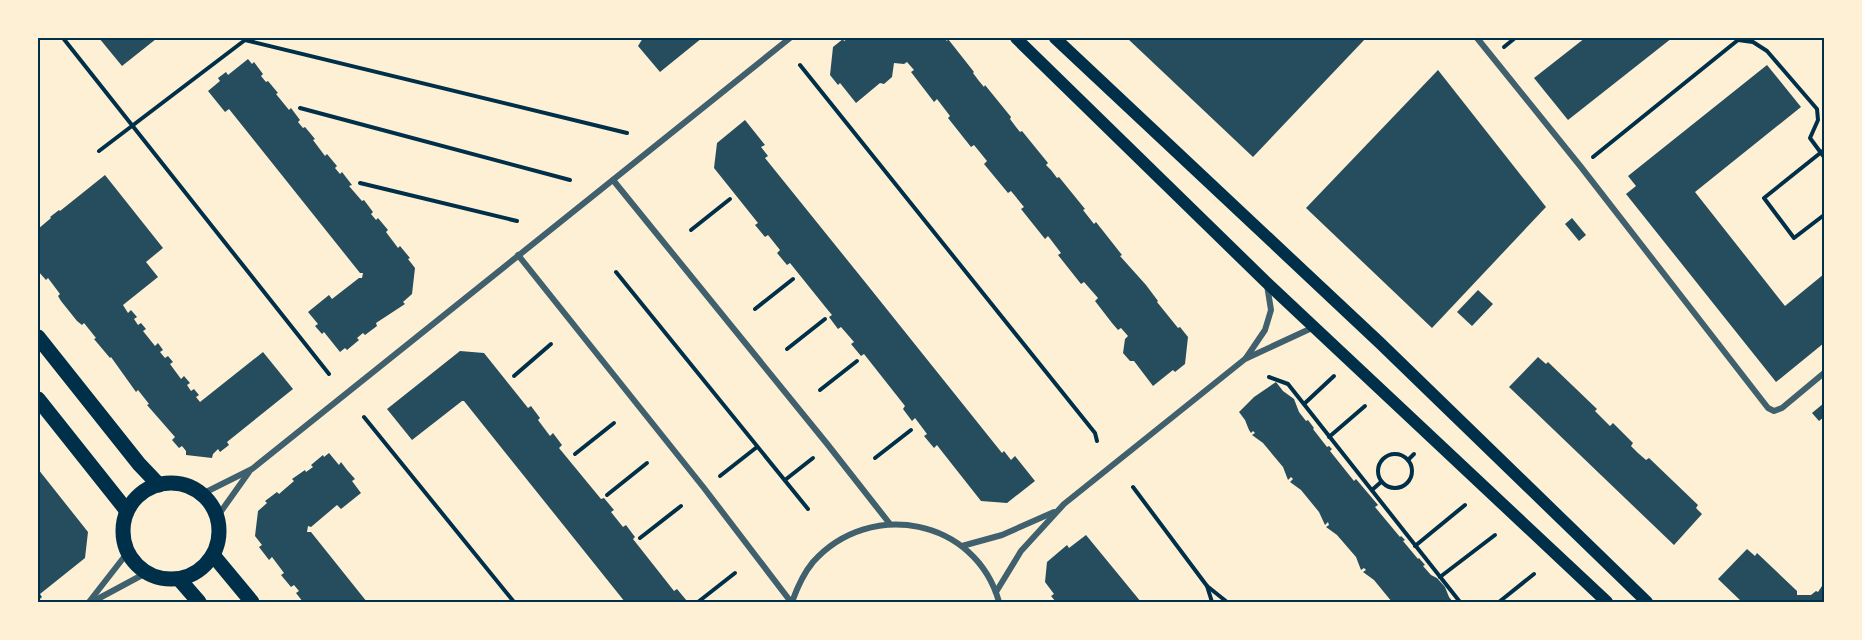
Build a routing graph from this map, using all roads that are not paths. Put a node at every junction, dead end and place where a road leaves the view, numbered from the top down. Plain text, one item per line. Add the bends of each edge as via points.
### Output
1 (790, 38) edge
2 (1016, 38) edge
3 (1055, 38) edge
4 (1477, 38) edge
5 (613, 180) junction
6 (518, 255) junction
7 (1266, 282) junction
8 (1315, 327) junction
9 (38, 338) edge
10 (1245, 359) junction
11 (1824, 373) edge
12 (38, 399) edge
13 (252, 469) junction
14 (159, 485) junction
15 (202, 494) junction
16 (128, 511) junction
17 (1056, 511) junction
18 (217, 517) junction
19 (890, 524) junction
20 (962, 546) junction
21 (128, 552) junction
22 (213, 555) junction
23 (146, 573) junction
24 (179, 579) junction
25 (996, 592) junction
26 (91, 603) edge
27 (199, 603) edge
28 (252, 603) edge
29 (792, 603) edge
30 (999, 603) edge
31 (1607, 603) edge
32 (1647, 603) edge

1 - 5 street
2 - 7 main road
3 - 32 main road via 1380,343
4 - 11 street via 1768,408 1782,408
5 - 6 street
5 - 19 street
6 - 13 street
6 - 29 street
7 - 8 main road
7 - 10 street via 1271,310 1265,330
8 - 10 street
8 - 31 main road
9 - 14 main road
10 - 17 street
12 - 16 main road
13 - 15 street
13 - 18 street
14 - 15 main road via 176,483
14 - 16 main road via 141,494
15 - 18 main road
16 - 21 main road via 123,536
17 - 20 street via 1002,535
17 - 25 street via 1021,551
18 - 22 main road via 218,542
19 - 20 street via 927,528
19 - 29 street via 868,527 828,548 812,563
20 - 25 street via 986,572
21 - 23 main road
21 - 26 street
22 - 24 main road via 195,574
22 - 28 main road
23 - 24 main road
23 - 26 street
24 - 27 main road
25 - 30 street

